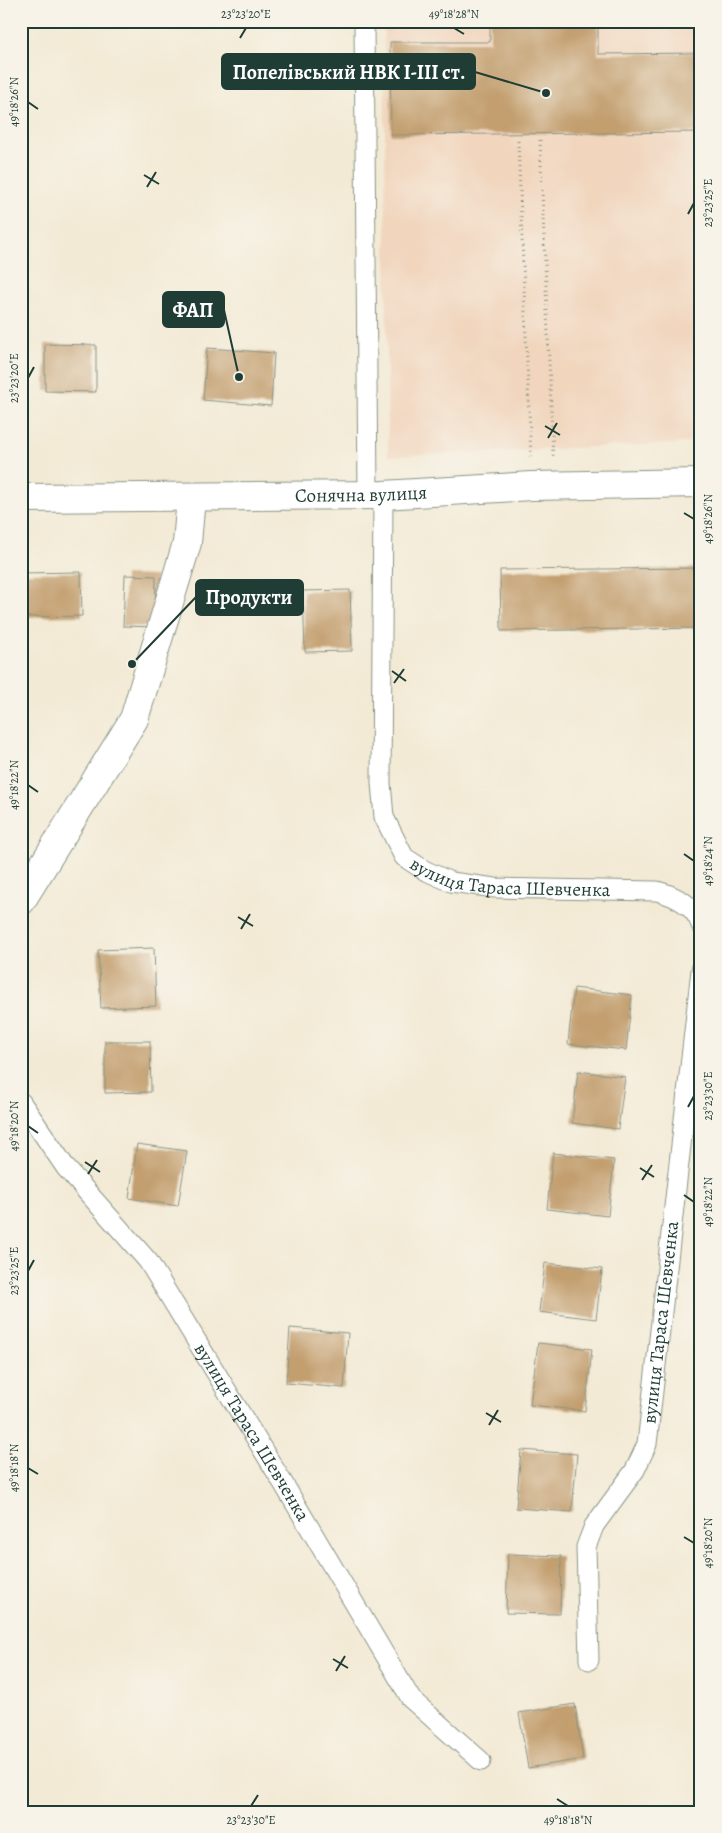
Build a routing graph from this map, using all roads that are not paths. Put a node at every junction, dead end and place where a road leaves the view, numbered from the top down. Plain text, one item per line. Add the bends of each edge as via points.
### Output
1 (364, 21) edge
2 (701, 484) edge
3 (375, 495) junction
4 (21, 498) edge
5 (191, 498) junction
6 (21, 901) edge
7 (701, 925) edge
8 (701, 970) edge
9 (21, 1102) edge
10 (589, 1660) dead end
11 (481, 1761) dead end

1 - 3 lane, вулиця Тараса Шевченка
2 - 3 street, Сонячна вулиця via 543,485
3 - 5 street, Сонячна вулиця
3 - 7 lane, вулиця Тараса Шевченка via 381,783 384,817 404,857 451,882 495,888 657,891 685,904
4 - 5 street, Сонячна вулиця
5 - 6 street via 187,542 134,719
8 - 10 lane, вулиця Тараса Шевченка via 647,1444 635,1470 594,1526 586,1547
9 - 11 lane, вулиця Тараса Шевченка via 66,1168 148,1261 411,1699

